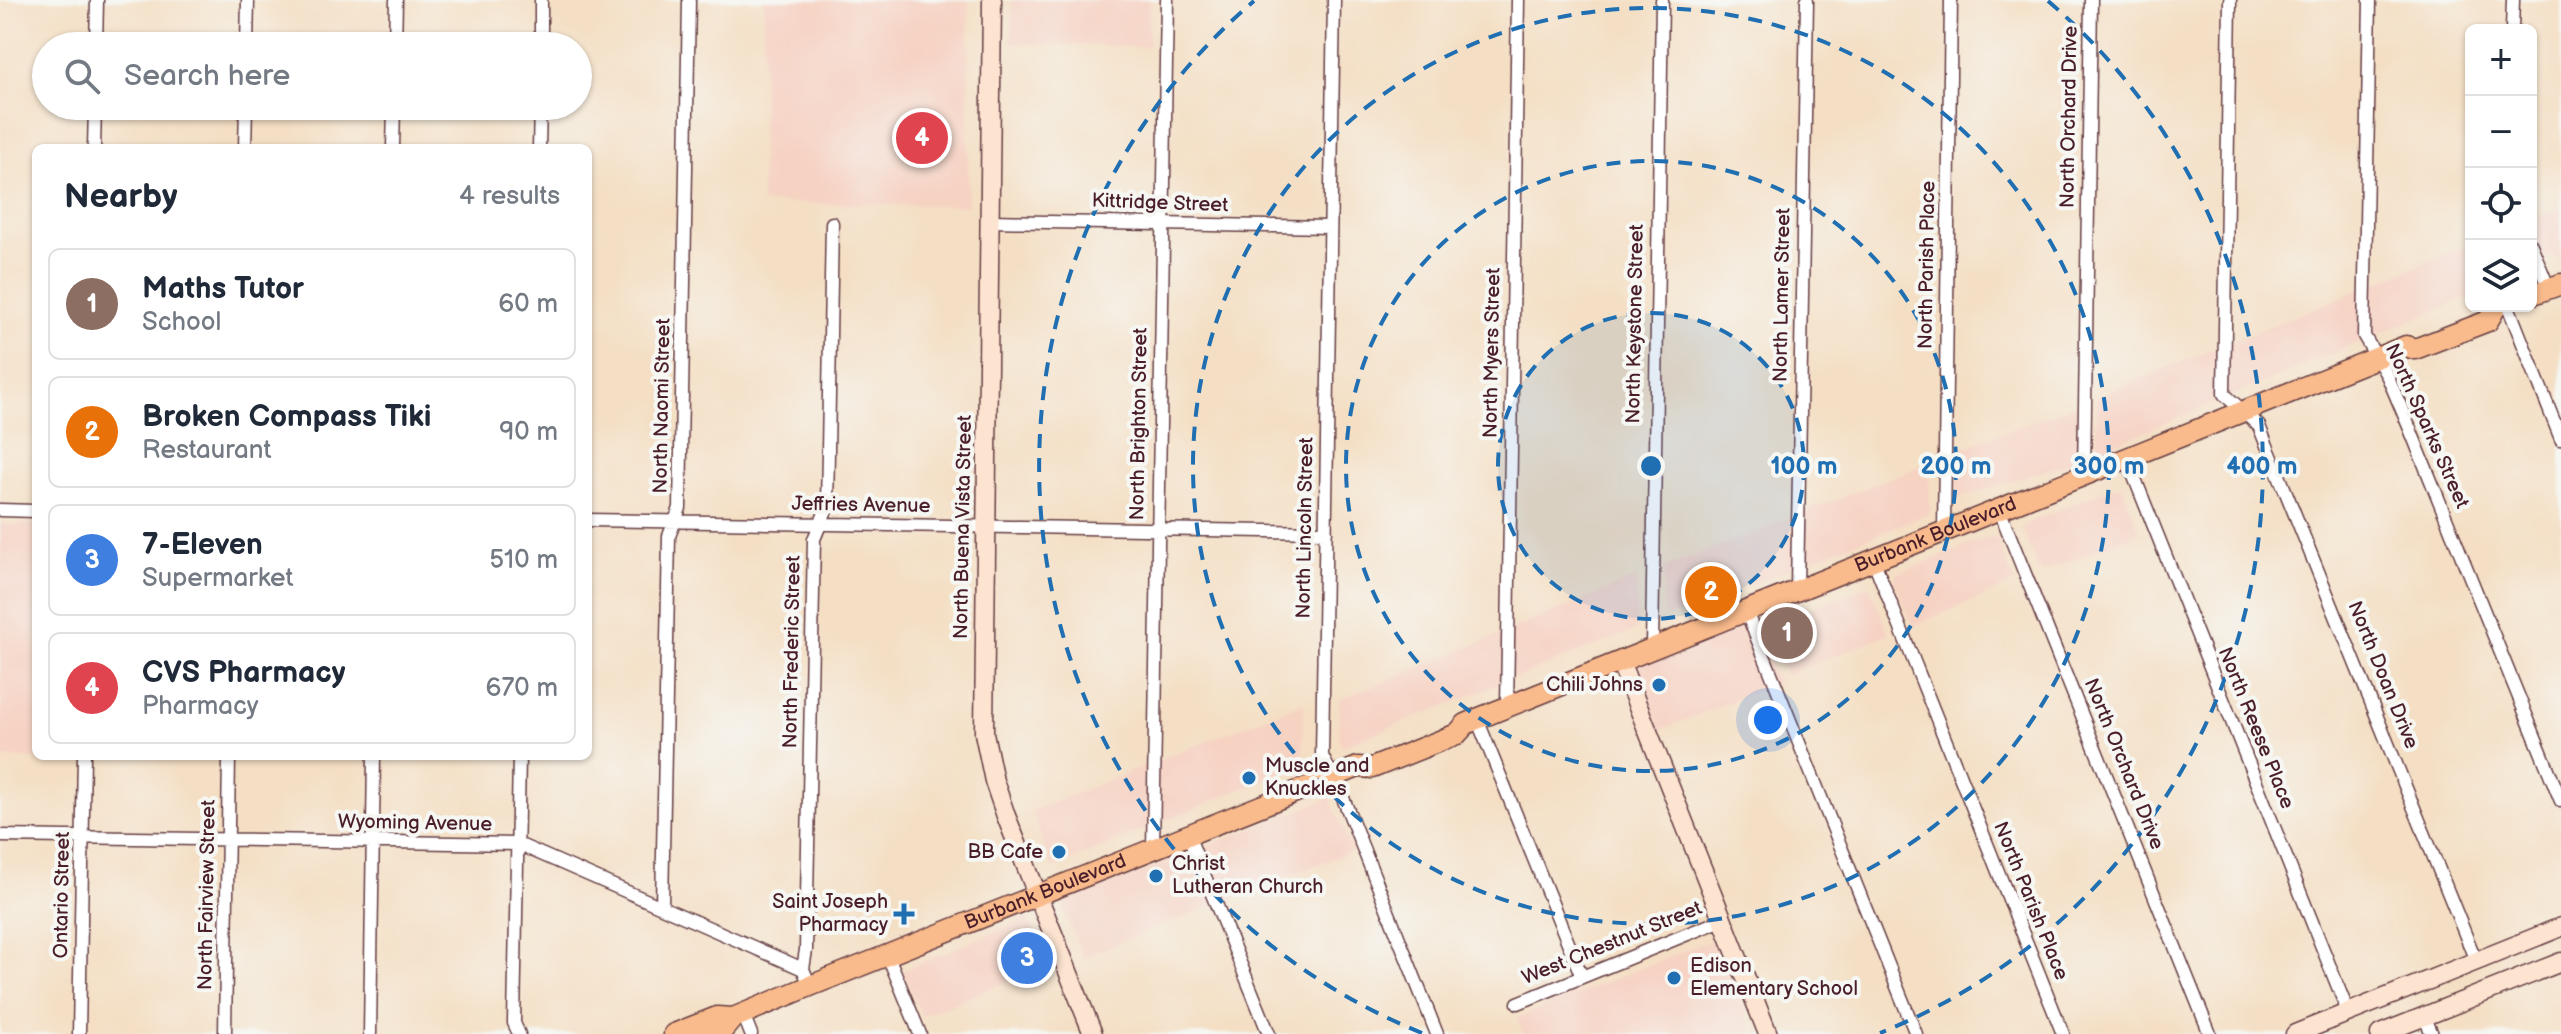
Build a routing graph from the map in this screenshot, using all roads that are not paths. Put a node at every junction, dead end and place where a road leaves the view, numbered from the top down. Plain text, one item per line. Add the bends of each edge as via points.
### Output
1 (97, 0) edge
2 (248, 0) edge
3 (396, 0) edge
4 (541, 0) edge
5 (689, 0) edge
6 (992, 0) edge
7 (1167, 0) edge
8 (1334, 0) edge
9 (1518, 0) edge
10 (1662, 0) edge
11 (1807, 0) edge
12 (1951, 0) edge
13 (2091, 0) edge
14 (2230, 0) edge
15 (2370, 0) edge
16 (2513, 0) edge
17 (2512, 24) edge
18 (96, 32) edge
19 (247, 32) edge
20 (395, 32) edge
21 (541, 32) edge
22 (95, 120) edge
23 (246, 120) edge
24 (394, 120) edge
25 (540, 120) edge
26 (94, 144) edge
27 (245, 144) edge
28 (393, 144) edge
29 (539, 144) edge
30 (989, 221) junction
31 (832, 223) dead end
32 (1162, 223) junction
33 (1330, 227) junction
34 (2537, 262) edge
35 (2547, 289) edge
36 (2473, 312) edge
37 (2504, 312) edge
38 (2377, 358) junction
39 (2243, 412) junction
40 (2561, 439) edge
41 (2127, 459) junction
42 (2084, 475) junction
43 (1999, 509) junction
44 (0, 510) edge
45 (32, 511) edge
46 (592, 520) edge
47 (675, 522) junction
48 (821, 524) junction
49 (984, 527) junction
50 (1158, 530) junction
51 (1944, 530) junction
52 (1326, 532) junction
53 (1873, 559) junction
54 (1797, 590) junction
55 (1746, 611) junction
56 (1652, 648) junction
57 (1620, 661) junction
58 (1507, 707) junction
59 (1472, 722) junction
60 (84, 760) edge
61 (229, 760) edge
62 (374, 760) edge
63 (519, 760) edge
64 (1333, 777) junction
65 (2561, 801) edge
66 (1188, 835) junction
67 (0, 836) edge
68 (83, 837) junction
69 (228, 839) junction
70 (373, 842) junction
71 (518, 844) junction
72 (1153, 849) junction
73 (1039, 895) junction
74 (662, 906) junction
75 (1722, 920) junction
76 (2561, 927) edge
77 (888, 956) junction
78 (2476, 961) junction
79 (2561, 962) edge
80 (806, 977) junction
81 (1582, 977) junction
82 (1518, 1003) dead end
83 (2348, 1012) junction
84 (738, 1016) junction
85 (2424, 1016) junction
86 (79, 1034) edge
87 (225, 1034) edge
88 (370, 1034) edge
89 (519, 1034) edge
90 (674, 1034) edge
91 (712, 1034) edge
92 (751, 1034) edge
93 (920, 1034) edge
94 (1093, 1034) edge
95 (1269, 1034) edge
96 (1437, 1034) edge
97 (1768, 1034) edge
98 (1916, 1034) edge
99 (2063, 1034) edge
100 (2210, 1034) edge
101 (2295, 1034) edge
102 (2380, 1034) edge
103 (2432, 1034) edge

1 - 18 street
2 - 19 street
3 - 20 street
4 - 21 street
5 - 47 street, North Naomi Street via 680,508
6 - 30 main road, North Buena Vista Street
7 - 32 street, North Brighton Street
8 - 33 street, North Lincoln Street
9 - 58 street, North Myers Street
10 - 56 street, North Keystone Street
11 - 54 street, North Lamer Street
12 - 51 street, North Parish Place
13 - 42 street, North Orchard Drive
14 - 39 street via 2224,394
15 - 38 street, North Sparks Street via 2364,336
16 - 17 street
22 - 26 street
23 - 27 street
24 - 28 street
25 - 29 street
30 - 32 street, Kittridge Street
30 - 49 main road, North Buena Vista Street
31 - 48 street, North Frederic Street via 827,508
32 - 33 street, Kittridge Street
32 - 50 street, North Brighton Street
33 - 52 street, North Lincoln Street
34 - 35 street
36 - 38 main road, Burbank Boulevard via 2414,335 2406,346
37 - 40 street
38 - 39 main road, Burbank Boulevard
38 - 65 street, North Sparks Street
39 - 41 main road, Burbank Boulevard
39 - 78 street, North Doan Drive via 2259,426
41 - 42 main road, Burbank Boulevard
41 - 83 street, North Reese Place
42 - 43 main road, Burbank Boulevard
43 - 51 main road, Burbank Boulevard
43 - 100 street, North Orchard Drive
44 - 45 street
46 - 47 street, Jeffries Avenue
47 - 48 street, Jeffries Avenue
47 - 74 street, North Naomi Street via 669,536
48 - 49 street, Jeffries Avenue
48 - 80 street, North Frederic Street via 814,539
49 - 50 street, Jeffries Avenue
49 - 73 main road, North Buena Vista Street via 986,751
50 - 52 street, Jeffries Avenue
50 - 72 street, North Brighton Street
51 - 53 main road, Burbank Boulevard
52 - 64 street, North Lincoln Street via 1322,756
53 - 54 main road, Burbank Boulevard
53 - 99 street, North Parish Place
54 - 55 main road, Burbank Boulevard
55 - 56 main road, Burbank Boulevard
55 - 98 street
56 - 57 main road, Burbank Boulevard
57 - 58 main road, Burbank Boulevard
57 - 75 main road
58 - 59 main road, Burbank Boulevard
59 - 64 main road, Burbank Boulevard via 1451,722 1368,756 1358,767
59 - 81 street
60 - 68 street, Ontario Street
61 - 69 street, North Fairview Street
62 - 70 street
63 - 71 street
64 - 66 main road, Burbank Boulevard
64 - 96 street, North Lincoln Street
66 - 72 main road, Burbank Boulevard
66 - 95 street
67 - 68 street, Wyoming Avenue
68 - 69 street, Wyoming Avenue
68 - 86 street, Ontario Street
69 - 70 street, Wyoming Avenue
69 - 87 street, North Fairview Street
70 - 71 street, Wyoming Avenue
70 - 88 street
71 - 74 street, Wyoming Avenue
71 - 89 street via 514,1023
72 - 73 main road, Burbank Boulevard
73 - 77 main road, Burbank Boulevard
73 - 94 main road, North Buena Vista Street
74 - 80 street, Wyoming Avenue
75 - 81 street, West Chestnut Street
75 - 97 main road
76 - 78 main road
77 - 80 main road, Burbank Boulevard
77 - 93 street
78 - 83 main road
79 - 85 main road
80 - 84 main road, Burbank Boulevard
81 - 82 street, West Chestnut Street
83 - 101 main road
84 - 90 main road, Burbank Boulevard via 717,1017
84 - 91 main road, Burbank Boulevard
84 - 92 street
85 - 102 main road
85 - 103 street

